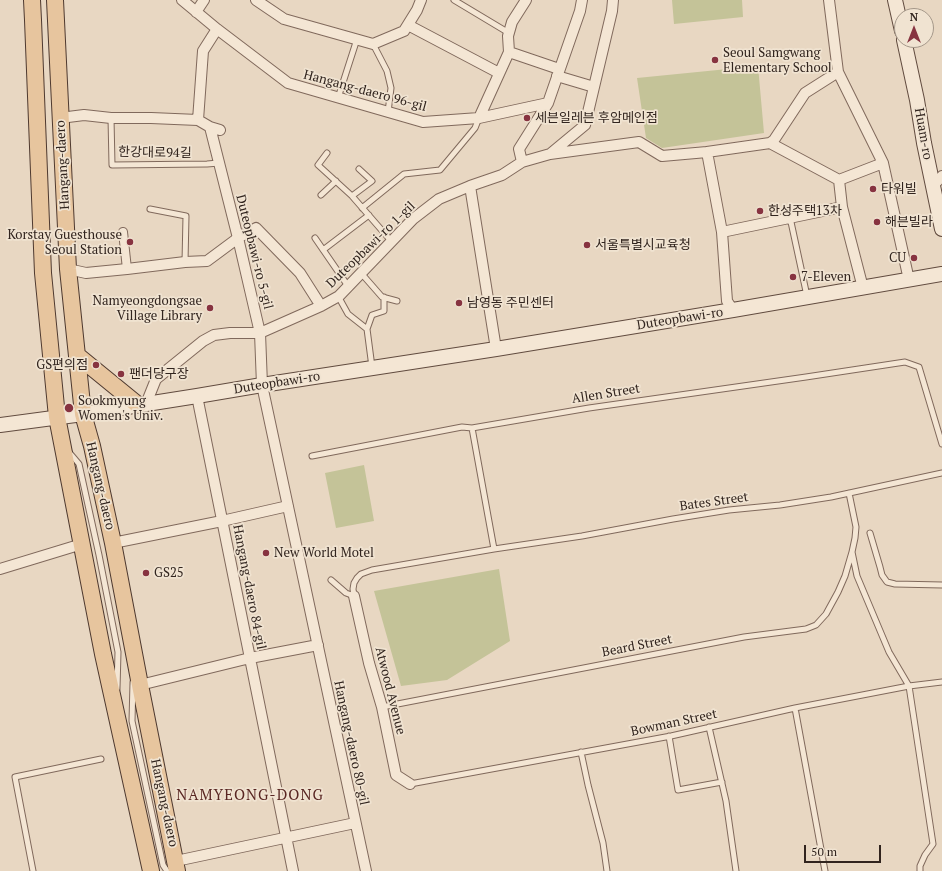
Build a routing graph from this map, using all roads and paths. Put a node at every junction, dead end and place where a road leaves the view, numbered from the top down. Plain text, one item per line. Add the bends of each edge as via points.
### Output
1 (32, 0) edge
2 (55, 0) edge
3 (182, 0) edge
4 (204, 0) edge
5 (256, 0) edge
6 (421, 0) edge
7 (454, 0) edge
8 (526, 0) edge
9 (582, 0) edge
10 (613, 0) edge
11 (829, 0) edge
12 (196, 12) junction
13 (408, 25) junction
14 (217, 29) junction
15 (509, 33) junction
16 (357, 39) junction
17 (373, 44) junction
18 (906, 48) edge
19 (509, 52) junction
20 (558, 72) junction
21 (838, 72) junction
22 (499, 73) junction
23 (594, 87) junction
24 (338, 98) junction
25 (548, 103) junction
26 (388, 112) junction
27 (60, 118) junction
28 (111, 118) junction
29 (479, 118) junction
30 (198, 120) junction
31 (210, 127) junction
32 (220, 130) dead end
33 (770, 143) junction
34 (707, 152) junction
35 (327, 153) dead end
36 (550, 154) junction
37 (522, 162) junction
38 (219, 163) junction
39 (883, 163) junction
40 (359, 169) dead end
41 (839, 180) junction
42 (336, 181) junction
43 (938, 181) edge
44 (470, 186) junction
45 (321, 195) dead end
46 (352, 196) junction
47 (842, 207) junction
48 (362, 208) junction
49 (150, 209) dead end
50 (369, 215) junction
51 (784, 219) junction
52 (942, 229) edge
53 (123, 232) dead end
54 (722, 232) junction
55 (238, 238) junction
56 (314, 238) dead end
57 (392, 242) junction
58 (323, 250) junction
59 (185, 262) junction
60 (68, 269) junction
61 (127, 270) junction
62 (360, 273) junction
63 (942, 274) edge
64 (909, 280) junction
65 (348, 286) junction
66 (862, 288) junction
67 (338, 296) junction
68 (384, 297) junction
69 (807, 297) junction
70 (397, 301) dead end
71 (322, 306) junction
72 (733, 310) junction
73 (367, 329) junction
74 (260, 333) junction
75 (496, 349) junction
76 (78, 356) junction
77 (372, 368) junction
78 (262, 385) junction
79 (197, 396) junction
80 (142, 405) junction
81 (83, 414) junction
82 (57, 417) junction
83 (0, 425) edge
84 (472, 428) junction
85 (61, 443) junction
86 (942, 444) edge
87 (312, 456) dead end
88 (940, 473) edge
89 (849, 493) junction
90 (288, 506) junction
91 (222, 521) junction
92 (870, 533) dead end
93 (113, 543) junction
94 (82, 544) junction
95 (494, 549) junction
96 (852, 552) junction
97 (0, 569) edge
98 (332, 580) dead end
99 (942, 585) edge
100 (354, 596) junction
101 (318, 645) junction
102 (133, 649) junction
103 (250, 658) junction
104 (942, 682) edge
105 (140, 685) junction
106 (909, 686) junction
107 (382, 707) junction
108 (796, 708) junction
109 (117, 719) junction
110 (710, 727) junction
111 (669, 736) junction
112 (581, 752) junction
113 (101, 759) dead end
114 (722, 782) junction
115 (410, 784) joint
116 (355, 823) junction
117 (286, 837) junction
118 (173, 868) edge
119 (32, 871) edge
120 (151, 871) edge
121 (292, 871) edge
122 (366, 871) edge
123 (607, 871) edge
124 (736, 871) edge
125 (825, 871) edge
126 (920, 871) edge

1 - 82 main road, Hangang-daero via 43,273
2 - 27 main road, Hangang-daero
3 - 12 street, Hangang-daero 96-gil
4 - 12 street
5 - 16 street via 284,18
6 - 13 street
7 - 15 lane
8 - 15 street via 512,22
9 - 20 street
10 - 23 street
11 - 21 street
12 - 14 street, Hangang-daero 96-gil
13 - 17 street via 404,32
13 - 22 street
14 - 24 street, Hangang-daero 96-gil via 288,83
14 - 30 street via 203,51
15 - 19 street
16 - 17 street
16 - 24 lane
17 - 26 lane via 387,71 390,88
18 - 43 main road, Huam-ro via 924,143
19 - 20 street
19 - 22 street
20 - 23 street
20 - 25 street
21 - 33 street via 805,94
21 - 39 street
22 - 29 street
23 - 36 street via 585,125
24 - 26 street, Hangang-daero 96-gil
25 - 29 street, Hangang-daero 96-gil
25 - 37 street via 519,149
26 - 29 street, Hangang-daero 96-gil via 424,122
27 - 28 street via 84,115
27 - 60 main road, Hangang-daero
28 - 30 street
28 - 38 lane, 한강대로94길 via 112,164
29 - 48 lane via 475,128 440,170 404,174
30 - 31 street
31 - 32 street
31 - 38 street, Duteopbawi-ro 5-gil
33 - 34 street, Duteopbawi-ro 1-gil
33 - 41 street
34 - 36 street, Duteopbawi-ro 1-gil via 662,156 639,142
34 - 54 street
35 - 42 lane via 318,165
36 - 37 street, Duteopbawi-ro 1-gil
37 - 44 street, Duteopbawi-ro 1-gil via 502,175
38 - 55 street, Duteopbawi-ro 5-gil
39 - 41 street
39 - 64 street
40 - 46 lane via 372,181
41 - 47 street
42 - 45 lane
42 - 46 lane
43 - 52 main road, Huam-ro
44 - 57 street, Duteopbawi-ro 1-gil via 439,199 413,219
44 - 75 street
46 - 48 lane
47 - 51 street
47 - 66 street
48 - 50 lane
49 - 59 lane via 186,216
50 - 57 lane
50 - 58 lane
51 - 54 street
51 - 69 lane via 791,222
53 - 61 street
54 - 72 street via 727,301
55 - 59 street via 207,262
55 - 71 street via 256,228 300,273
55 - 74 street, Duteopbawi-ro 5-gil
56 - 58 lane
57 - 62 street, Duteopbawi-ro 1-gil
58 - 65 lane
59 - 61 street
60 - 61 street via 86,273
60 - 76 main road, Hangang-daero
62 - 65 street, Duteopbawi-ro 1-gil
62 - 68 lane
63 - 64 main road, Duteopbawi-ro
64 - 66 main road, Duteopbawi-ro
65 - 67 street, Duteopbawi-ro 1-gil
66 - 69 main road, Duteopbawi-ro
67 - 71 street, Duteopbawi-ro 1-gil
67 - 73 lane via 348,314
68 - 70 lane
68 - 73 lane via 384,311 372,315
69 - 72 main road, Duteopbawi-ro
71 - 74 street, Duteopbawi-ro 1-gil
72 - 75 main road, Duteopbawi-ro
73 - 77 lane
74 - 78 street, Duteopbawi-ro 5-gil
74 - 80 street, Duteopbawi-ro 1-gil via 214,335 203,341 156,379
75 - 77 main road, Duteopbawi-ro
76 - 80 main road
76 - 81 main road, Hangang-daero
77 - 78 main road, Duteopbawi-ro
78 - 79 main road, Duteopbawi-ro
78 - 90 street, Duteopbawi-ro 5-gil
79 - 80 main road, Duteopbawi-ro
79 - 91 street, Hangang-daero 84-gil
80 - 81 main road, Duteopbawi-ro
81 - 82 main road, Duteopbawi-ro
81 - 93 main road, Hangang-daero
82 - 83 main road, Duteopbawi-ro
82 - 85 main road, Hangang-daero
84 - 86 lane, Allen Street via 589,408 905,362 919,367
84 - 87 lane, Allen Street via 462,427
84 - 95 lane
85 - 94 main road, Hangang-daero
85 - 109 lane via 79,464 118,652
88 - 89 lane, Bates Street
89 - 95 lane, Bates Street
89 - 96 lane, Beard Street via 856,527
90 - 91 street
90 - 101 street
91 - 93 street
91 - 103 street, Hangang-daero 84-gil
92 - 99 lane via 882,575 888,582
93 - 102 main road, Hangang-daero
94 - 97 street
94 - 109 main road, Hangang-daero
95 - 100 lane, Bates Street via 365,572 360,574 354,583
96 - 106 lane via 857,576 889,652
96 - 107 lane, Beard Street via 845,576 826,614 816,625 806,629 736,639
98 - 100 lane via 346,593
100 - 107 street, Atwood Avenue
101 - 103 street, Hangang-daero 84-gil
101 - 116 street, Hangang-daero 80-gil
102 - 105 main road, Hangang-daero
102 - 118 lane via 132,721 163,865
103 - 105 street, Hangang-daero 84-gil
103 - 117 street
104 - 106 lane, Bowman Street
105 - 118 main road, Hangang-daero
106 - 108 lane, Bowman Street
106 - 126 lane via 933,844 920,866
107 - 115 street, Atwood Avenue via 396,775
108 - 110 lane, Bowman Street
108 - 125 lane
109 - 120 main road, Hangang-daero
110 - 111 lane, Bowman Street
110 - 114 lane
111 - 112 lane, Bowman Street
111 - 114 lane via 678,790
112 - 115 lane, Bowman Street
112 - 123 lane via 603,843
113 - 119 lane via 15,777
114 - 124 lane
116 - 117 street, Hangang-daero 80-gil
116 - 122 street
117 - 118 street, Hangang-daero 80-gil
117 - 121 street

